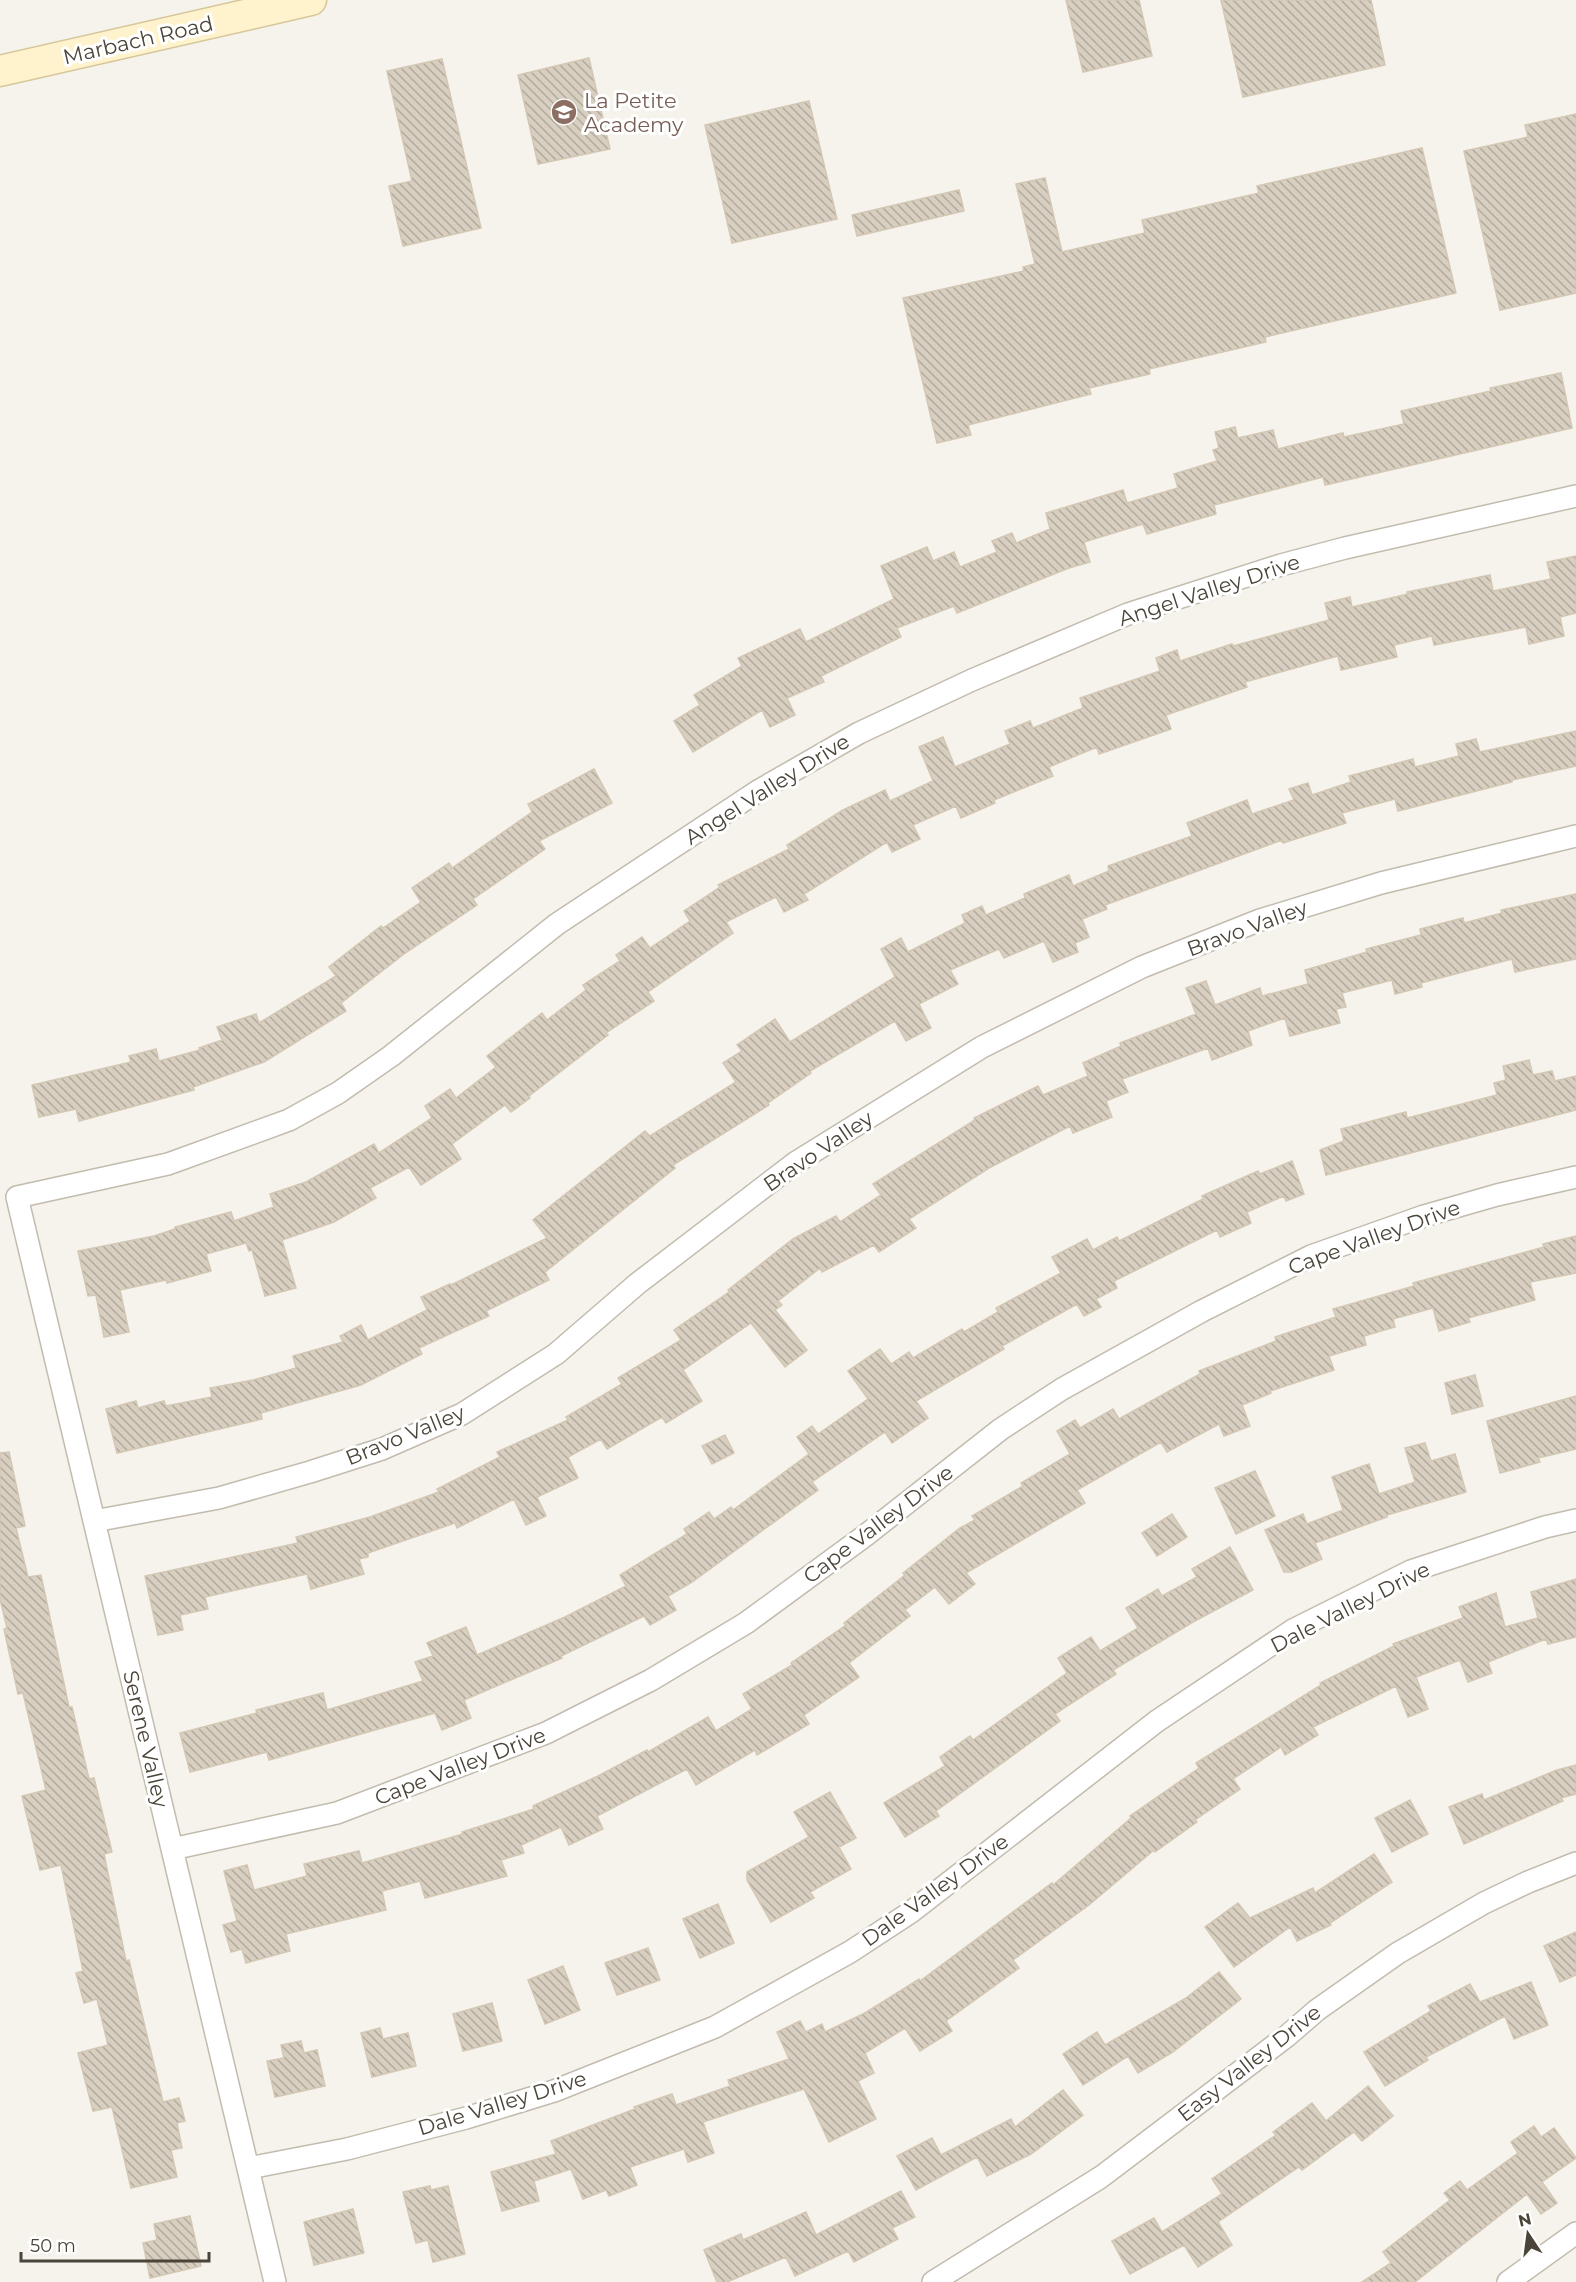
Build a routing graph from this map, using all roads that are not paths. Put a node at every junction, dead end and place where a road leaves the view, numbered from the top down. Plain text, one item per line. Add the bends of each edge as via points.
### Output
1 (311, 0) edge
2 (0, 72) edge
3 (1576, 496) edge
4 (1576, 836) edge
5 (1576, 1177) edge
6 (17, 1197) joint
7 (1576, 1520) edge
8 (94, 1521) junction
9 (171, 1849) junction
10 (1576, 1863) edge
11 (249, 2168) junction
12 (1576, 2233) edge
13 (275, 2282) edge
14 (933, 2282) edge
15 (1508, 2282) edge

1 - 2 main road, Marbach Road
3 - 6 street, Angel Valley Drive via 1281,565 1128,614 972,680 859,733 758,791 556,924 391,1056 290,1120 168,1164
4 - 8 street, Bravo Valley via 1380,883 1260,920 1142,967 982,1047 795,1163 637,1284 556,1354 462,1414 382,1449 310,1472 219,1498
5 - 9 street, Cape Valley Drive via 1424,1216 1311,1256 1202,1311 1062,1389 1001,1429 746,1623 651,1680 546,1733 337,1813
6 - 8 street, Serene Valley
7 - 11 street, Dale Valley Drive via 1411,1571 1293,1630 1157,1721 911,1912 850,1952 715,2027 554,2091 466,2118 347,2149
8 - 9 street, Serene Valley
9 - 11 street, Serene Valley
10 - 14 street, Easy Valley Drive via 1484,1903 1398,1953 1317,2010 1101,2178
11 - 13 street, Serene Valley
12 - 15 street

